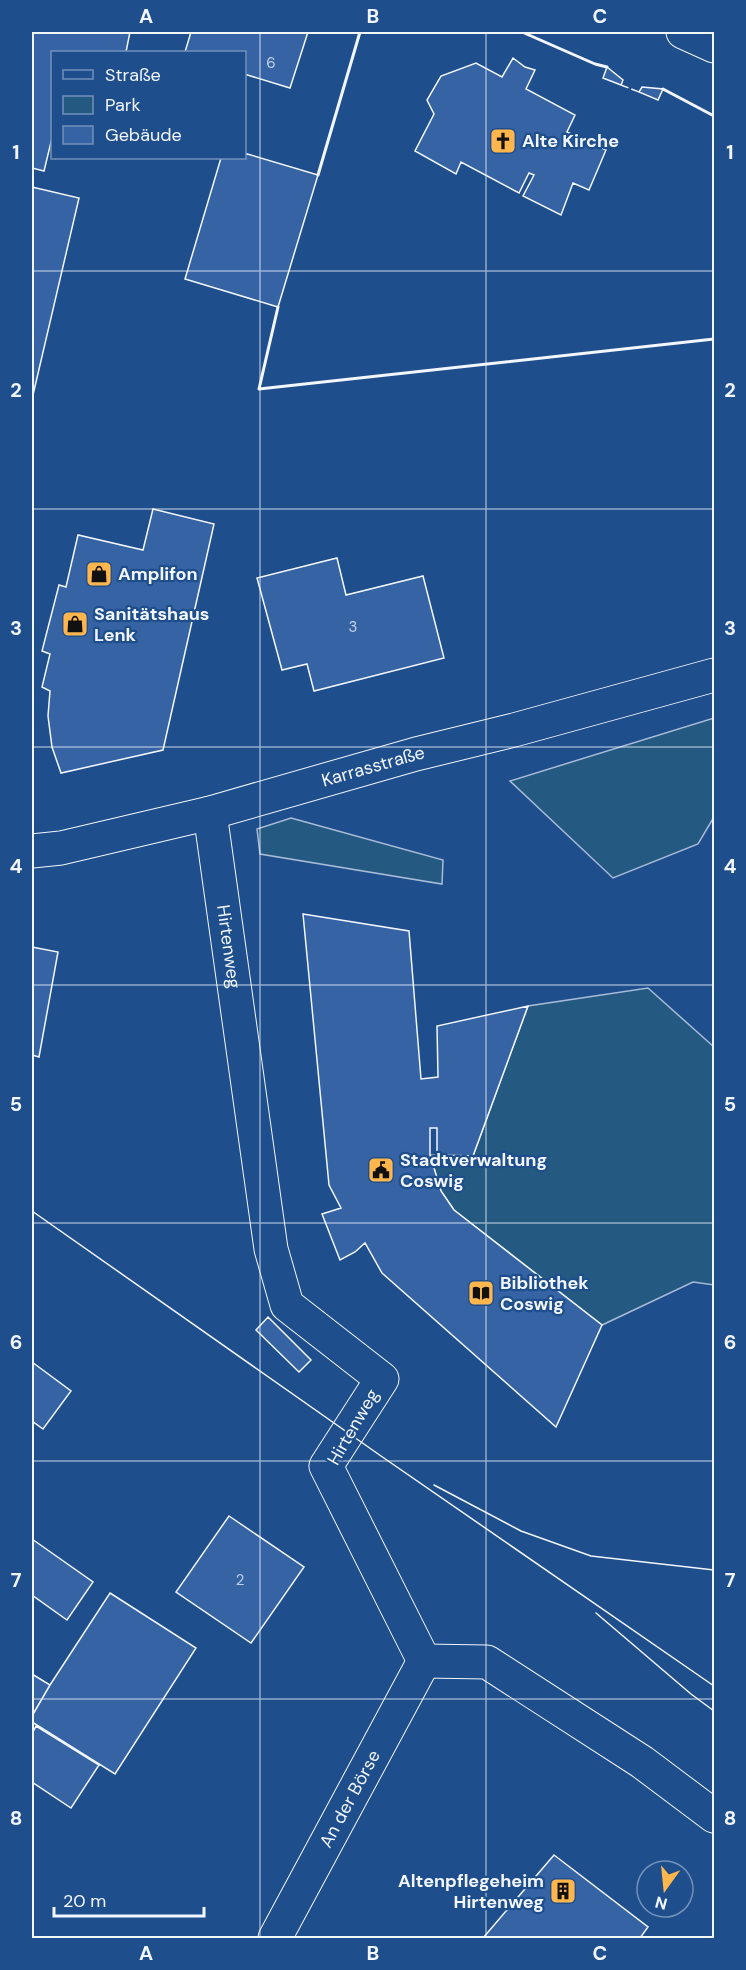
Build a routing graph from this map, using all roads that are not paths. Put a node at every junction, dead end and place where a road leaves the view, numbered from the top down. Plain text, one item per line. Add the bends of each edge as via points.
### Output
1 (684, 32) edge
2 (714, 45) edge
3 (714, 675) edge
4 (210, 813) junction
5 (32, 851) edge
6 (423, 1661) junction
7 (714, 1816) edge
8 (275, 1938) edge

1 - 2 street
3 - 4 street, Karrasstraße
4 - 5 street, Karrasstraße via 61,848
4 - 6 street, Hirtenweg via 271,1249 287,1305 382,1379 326,1466
6 - 7 street via 487,1662 642,1762
6 - 8 street, An der Börse

